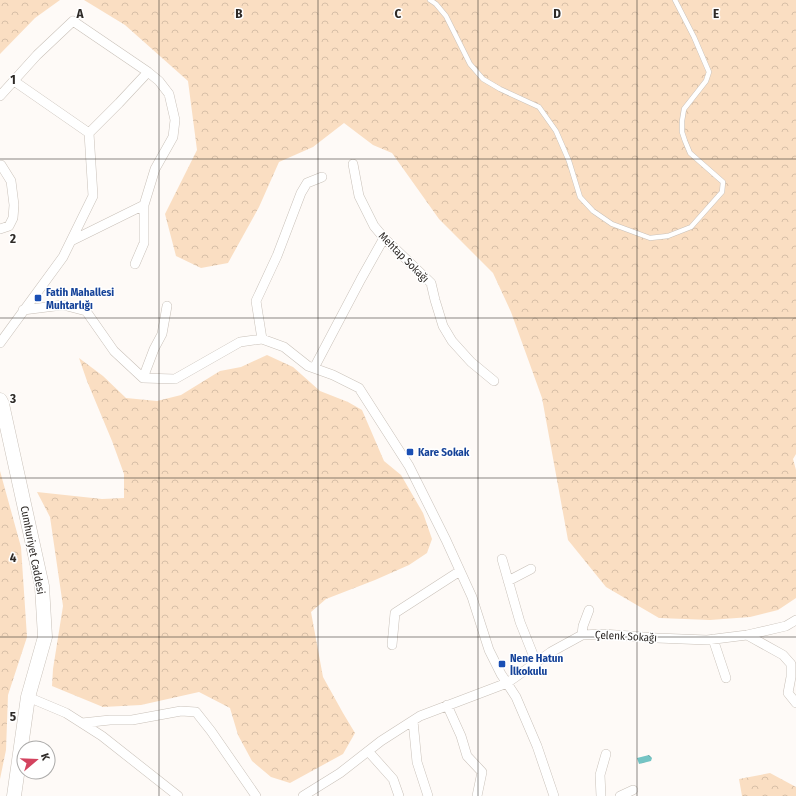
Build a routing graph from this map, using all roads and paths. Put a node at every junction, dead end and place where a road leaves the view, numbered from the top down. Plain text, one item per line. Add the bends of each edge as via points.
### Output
1 (430, 0) edge
2 (675, 0) edge
3 (148, 72) junction
4 (14, 81) junction
5 (0, 96) edge
6 (89, 133) junction
7 (353, 164) dead end
8 (0, 166) edge
9 (322, 177) dead end
10 (144, 205) junction
11 (0, 229) edge
12 (384, 238) junction
13 (70, 241) junction
14 (135, 264) dead end
15 (167, 306) dead end
16 (24, 310) junction
17 (262, 339) junction
18 (0, 342) edge
19 (314, 368) junction
20 (143, 378) junction
21 (494, 381) dead end
22 (0, 400) edge
23 (502, 559) dead end
24 (531, 569) dead end
25 (460, 571) junction
26 (508, 581) junction
27 (589, 610) dead end
28 (796, 620) edge
29 (582, 635) junction
30 (748, 635) junction
31 (713, 639) junction
32 (392, 645) dead end
33 (536, 662) junction
34 (726, 678) dead end
35 (507, 683) junction
36 (28, 697) junction
37 (796, 703) edge
38 (447, 705) junction
39 (412, 721) junction
40 (82, 723) junction
41 (368, 751) junction
42 (606, 754) dead end
43 (632, 790) dead end
44 (14, 796) edge
45 (178, 796) edge
46 (256, 796) edge
47 (303, 796) edge
48 (399, 796) edge
49 (428, 796) edge
50 (477, 796) edge
51 (554, 796) edge
52 (601, 796) edge
53 (620, 796) edge

1 - 2 lane via 446,16 470,64 483,80 539,107 556,131 580,197 593,212 612,224 650,238 665,237 690,227 722,192 723,182 690,153 682,132 684,109 706,81 709,72
3 - 4 street via 73,21
3 - 6 street
3 - 10 street via 169,94 175,120 174,137 155,169
4 - 5 street
4 - 6 street
6 - 13 street via 93,196
7 - 12 street, Mehtap Sokağı via 359,196 374,226
8 - 11 street via 11,182 14,205 13,218 9,226
9 - 17 street via 307,183 301,193 277,256 256,301
10 - 13 street
10 - 14 street via 144,243
12 - 19 street
12 - 21 street, Mehtap Sokağı via 431,283 443,326 452,341 471,362
13 - 16 street via 63,257
15 - 20 street via 162,334
16 - 18 street
16 - 20 street via 63,305 86,311 114,351
17 - 19 street via 284,347
17 - 20 street via 240,342 175,379
19 - 25 street via 359,388 409,466
22 - 36 main road, Cumhuriyet Caddesi via 42,586 45,637
23 - 26 street
24 - 26 street
25 - 32 street via 395,613
25 - 35 street via 472,597 489,650
26 - 33 street via 520,622
27 - 29 street
28 - 30 street, Çelenk Sokağı via 786,626
29 - 31 street, Çelenk Sokağı
29 - 33 street, Çelenk Sokağı
30 - 31 street, Çelenk Sokağı
30 - 37 street via 783,656 791,664 788,693
31 - 34 street
33 - 35 street, Çelenk Sokağı
35 - 38 street, Çelenk Sokağı
35 - 51 street via 537,746
36 - 40 street via 66,713
36 - 44 main road, Cumhuriyet Caddesi
38 - 39 street, Çelenk Sokağı
38 - 50 street via 467,756 482,772
39 - 41 street, Çelenk Sokağı
39 - 49 street via 417,762
40 - 45 street
40 - 46 street via 132,720 181,711 196,712
41 - 47 street, Çelenk Sokağı via 340,773
41 - 48 street via 393,779
42 - 52 street via 600,775
43 - 53 street

